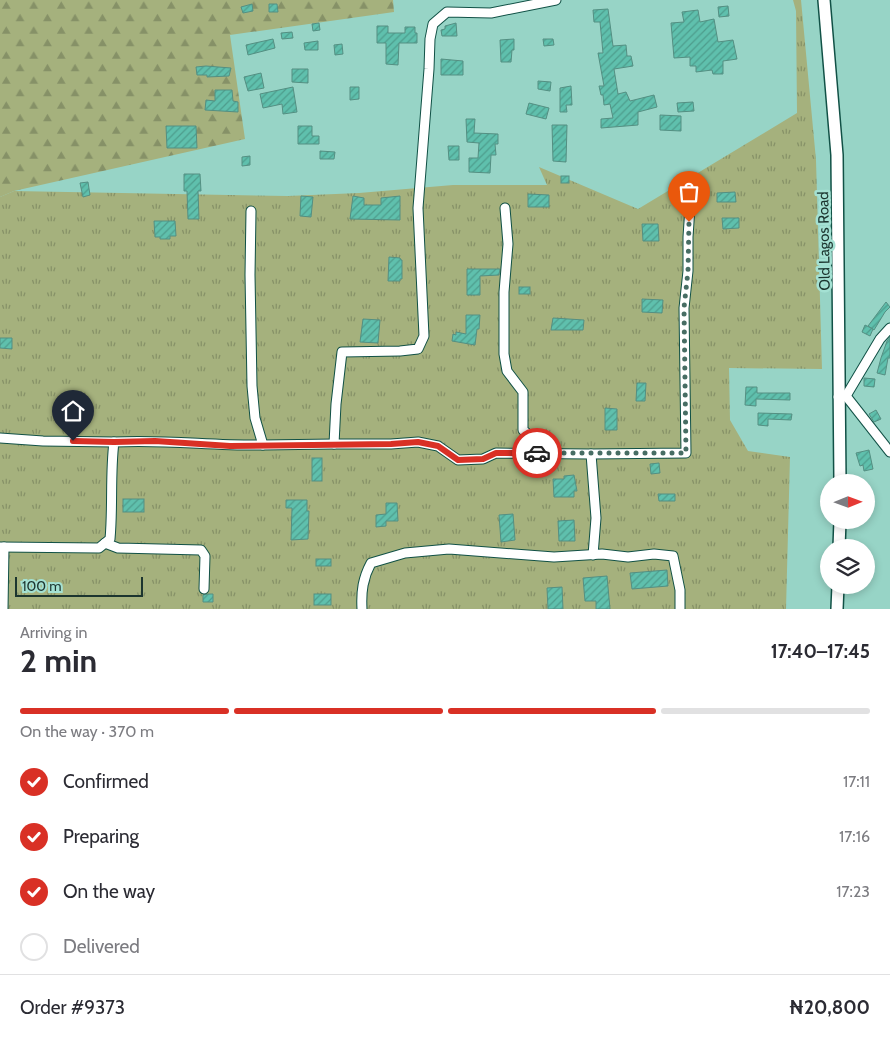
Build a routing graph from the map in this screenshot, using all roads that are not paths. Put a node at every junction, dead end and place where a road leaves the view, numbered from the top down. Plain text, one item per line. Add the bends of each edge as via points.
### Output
1 (556, 0) edge
2 (824, 0) edge
3 (690, 207) dead end
4 (505, 208) dead end
5 (251, 211) dead end
6 (890, 328) edge
7 (842, 397) junction
8 (0, 438) edge
9 (114, 442) junction
10 (334, 444) junction
11 (264, 445) junction
12 (890, 452) edge
13 (550, 453) junction
14 (591, 454) junction
15 (840, 474) edge
16 (105, 543) junction
17 (2, 547) edge
18 (593, 555) junction
19 (204, 589) dead end
20 (838, 594) edge
21 (3, 609) edge
22 (362, 609) edge
23 (680, 609) edge
24 (837, 609) edge

1 - 10 street via 492,13 447,12 433,24 418,208 424,336 418,349 342,352
2 - 7 main road, Old Lagos Road via 837,154
3 - 14 street via 684,308 686,453
4 - 13 street via 508,244 504,354 508,371 523,392 523,430
5 - 11 street via 252,386 255,418
6 - 7 street
7 - 12 street
7 - 15 main road, Old Lagos Road
8 - 9 street
9 - 11 street
9 - 16 street via 111,531 110,539
10 - 11 street
10 - 13 street via 418,442 438,446 458,460 483,459 496,453
13 - 14 street
14 - 18 street via 596,518
16 - 17 street via 99,548
16 - 19 street via 118,548 201,550 205,556
17 - 21 street
18 - 22 street via 554,557 449,549 405,553 371,563 364,576
18 - 23 street via 673,556
20 - 24 main road

